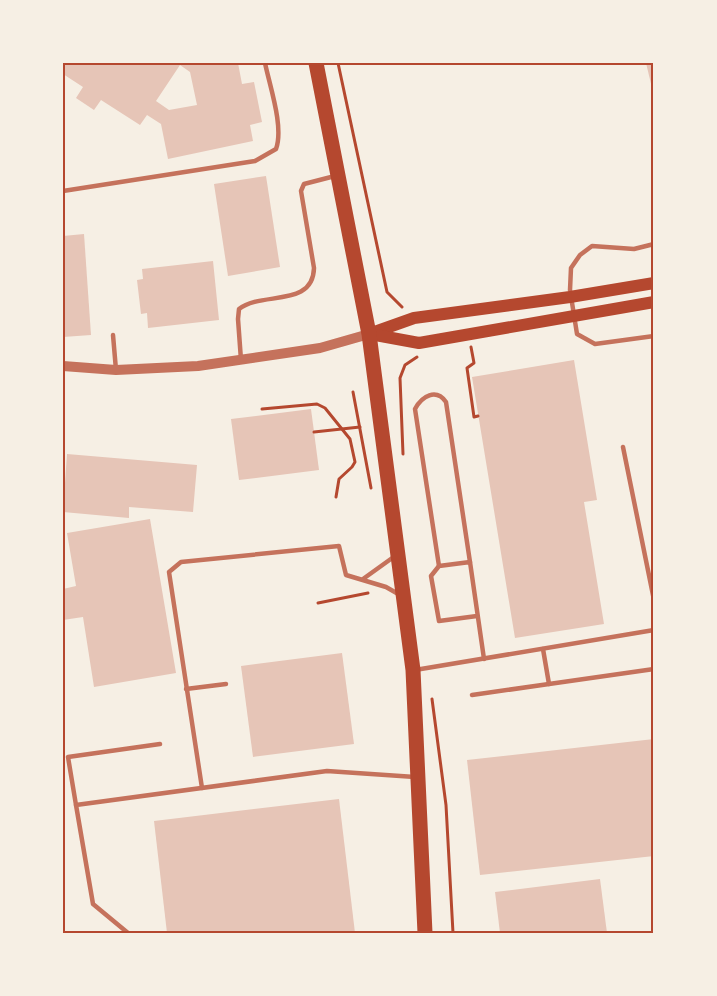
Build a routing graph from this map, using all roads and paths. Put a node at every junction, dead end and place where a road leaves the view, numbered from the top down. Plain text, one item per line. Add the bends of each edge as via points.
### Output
1 (266, 63) edge
2 (316, 63) edge
3 (338, 63) edge
4 (337, 176) junction
5 (63, 191) edge
6 (654, 244) edge
7 (654, 283) edge
8 (570, 297) junction
9 (654, 303) edge
10 (412, 306) dead end
11 (575, 316) junction
12 (369, 334) junction
13 (113, 335) dead end
14 (654, 336) edge
15 (470, 345) dead end
16 (421, 354) dead end
17 (241, 360) junction
18 (63, 366) edge
19 (116, 370) junction
20 (262, 409) dead end
21 (478, 416) dead end
22 (360, 427) dead end
23 (341, 429) junction
24 (314, 432) dead end
25 (623, 447) dead end
26 (403, 460) dead end
27 (336, 497) dead end
28 (397, 554) junction
29 (470, 562) junction
30 (439, 566) junction
31 (363, 579) junction
32 (373, 593) dead end
33 (403, 597) junction
34 (654, 600) edge
35 (318, 603) dead end
36 (477, 616) junction
37 (654, 630) edge
38 (543, 649) junction
39 (484, 659) junction
40 (654, 669) edge
41 (413, 670) junction
42 (226, 684) dead end
43 (549, 684) junction
44 (186, 689) junction
45 (472, 695) dead end
46 (432, 696) dead end
47 (160, 744) dead end
48 (418, 777) junction
49 (201, 788) junction
50 (76, 805) junction
51 (128, 933) edge
52 (424, 933) edge
53 (453, 933) edge

1 - 5 lane via 279,130 276,149 255,161
2 - 4 main road
3 - 10 path via 387,292 401,307
4 - 12 main road
4 - 17 lane via 304,184 301,191 314,268 311,284 294,295 255,301 239,309
6 - 8 lane via 634,249 592,246 571,268
7 - 8 main road
8 - 11 lane
8 - 12 main road via 414,318
9 - 11 main road
11 - 12 main road via 419,343
11 - 14 lane via 577,334 595,344
12 - 17 street via 320,348
12 - 28 main road
13 - 19 lane
15 - 21 path via 474,363 467,368 474,417
16 - 26 path via 405,366 400,378
17 - 19 street
18 - 19 street
20 - 23 path via 317,404 325,408
22 - 23 path
23 - 24 path
23 - 27 path via 350,439 355,462 339,479
25 - 34 lane
28 - 31 lane
28 - 33 main road
29 - 30 lane
29 - 30 lane via 446,402 442,397 427,396 415,409
29 - 36 lane
30 - 36 lane via 431,576 439,621
31 - 33 lane
31 - 44 lane via 346,575 339,546 181,562 169,572
32 - 35 path
33 - 41 main road
36 - 39 lane
37 - 38 lane
38 - 39 lane
38 - 43 lane
39 - 41 lane
40 - 43 lane
41 - 48 main road
42 - 44 lane
43 - 45 lane
44 - 49 lane
46 - 53 path via 446,805
47 - 50 lane via 68,757
48 - 49 lane via 327,771
48 - 52 main road
49 - 50 lane
50 - 51 lane via 93,904

